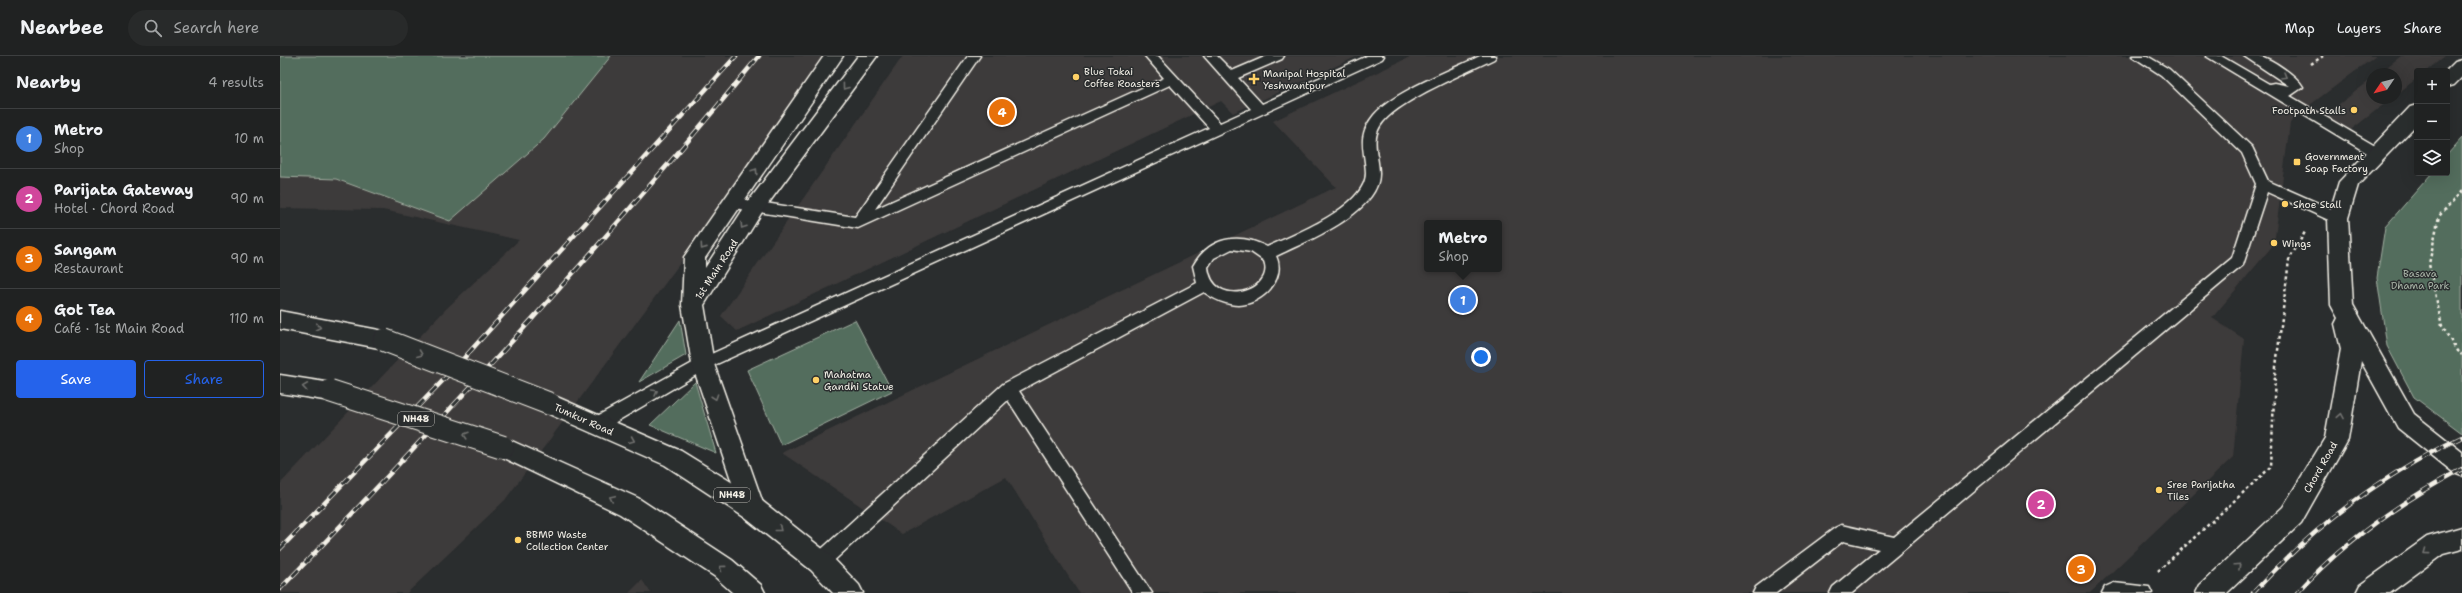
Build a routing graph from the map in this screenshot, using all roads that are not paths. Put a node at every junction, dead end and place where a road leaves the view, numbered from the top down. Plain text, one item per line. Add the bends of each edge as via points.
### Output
1 (834, 56) edge
2 (868, 56) edge
3 (974, 56) edge
4 (1151, 56) edge
5 (1210, 56) edge
6 (1278, 56) edge
7 (1378, 56) edge
8 (1490, 56) edge
9 (2138, 56) edge
10 (2212, 56) edge
11 (2221, 56) edge
12 (2250, 56) edge
13 (2462, 66) edge
14 (1230, 77) junction
15 (2450, 78) edge
16 (1172, 79) junction
17 (1260, 110) junction
18 (2414, 115) edge
19 (1218, 129) junction
20 (2377, 153) junction
21 (2263, 184) junction
22 (733, 203) junction
23 (755, 207) junction
24 (2338, 218) junction
25 (858, 223) junction
26 (1267, 254) junction
27 (1205, 285) junction
28 (693, 305) junction
29 (2342, 305) junction
30 (280, 320) edge
31 (703, 364) junction
32 (280, 384) edge
33 (1009, 388) junction
34 (596, 425) junction
35 (2462, 466) edge
36 (753, 509) junction
37 (2462, 538) edge
38 (1896, 545) junction
39 (820, 562) junction
40 (752, 593) edge
41 (850, 593) edge
42 (1143, 593) edge
43 (1762, 593) edge
44 (1839, 593) edge
45 (2111, 593) edge
46 (2143, 593) edge
47 (2210, 593) edge
48 (2369, 593) edge

22 -> 1 main road, 1st Main Road
2 -> 23 main road, 1st Main Road
3 - 25 lane
4 - 16 lane
5 - 14 lane
6 - 14 lane
7 - 17 lane
8 - 26 lane via 1384,111 1370,132 1368,143 1373,176 1365,195 1349,211
9 - 21 lane via 2165,72 2247,150
10 - 20 lane
12 -> 11 lane via 2290,79 2297,87 2295,91 2284,92
13 - 15 main road
14 - 17 lane
16 - 19 lane
16 - 25 lane
17 - 19 lane
18 - 20 main road, Chord Road
19 - 31 lane
20 - 24 main road, Chord Road via 2349,182
21 - 24 lane
21 - 38 lane via 2238,260
22 - 23 lane
22 -> 28 main road, 1st Main Road via 696,258
23 - 25 lane
23 -> 28 main road, 1st Main Road
24 - 29 main road, Chord Road
26 - 27 lane via 1258,247 1244,243 1230,243 1216,248 1206,256 1201,267
26 - 27 lane via 1272,265 1272,276 1256,293 1244,298 1230,298 1218,295
27 - 33 lane
28 - 31 main road
29 - 35 main road via 2406,421
47 -> 29 main road, Chord Road via 2292,515 2336,440 2352,349
30 -> 34 main road, Tumkur Road / NH48, bridge via 384,340 550,404
34 -> 31 lane
31 -> 36 main road
40 -> 32 main road, NH48, bridge via 723,568 629,506 503,447 330,391
33 - 39 lane
33 - 42 lane
34 -> 36 main road, Tumkur Road / NH48 via 673,458
36 -> 39 main road, Tumkur Road / NH48
37 -> 48 main road via 2436,545
38 - 43 lane via 1841,533
38 - 44 lane
39 - 41 main road, Tumkur Road / NH48
45 - 46 lane

